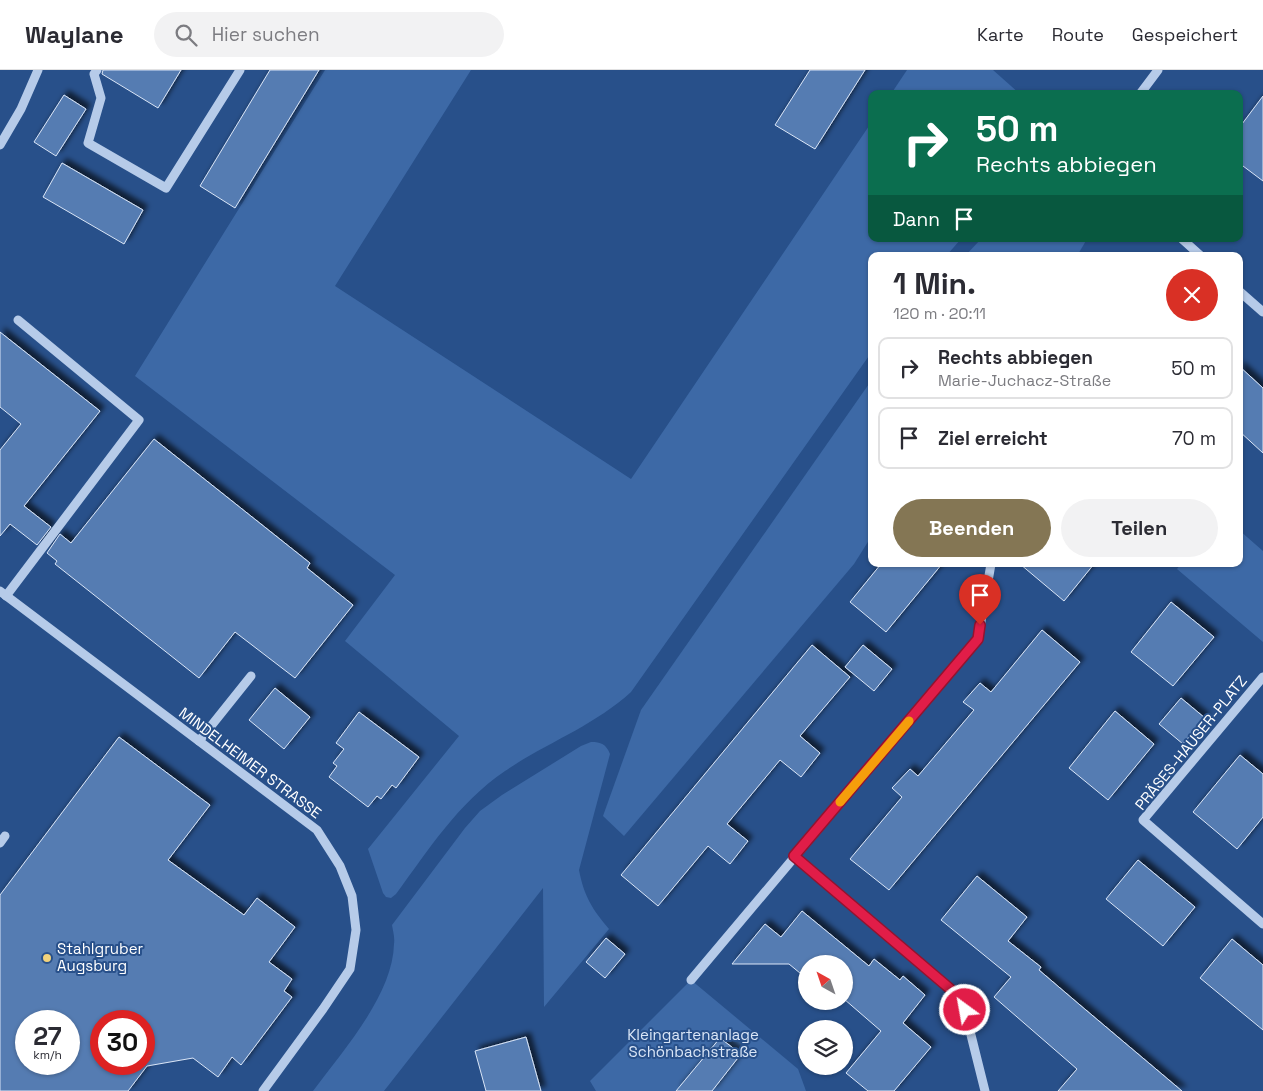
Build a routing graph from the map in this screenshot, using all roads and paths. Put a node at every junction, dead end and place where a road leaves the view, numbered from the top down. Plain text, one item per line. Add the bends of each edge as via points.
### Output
1 (38, 70) edge
2 (97, 70) edge
3 (240, 70) edge
4 (1158, 70) edge
5 (1143, 90) edge
6 (0, 145) edge
7 (1185, 242) edge
8 (1197, 252) edge
9 (1243, 294) edge
10 (1263, 312) edge
11 (18, 320) dead end
12 (990, 567) edge
13 (3, 594) edge
14 (251, 676) dead end
15 (1263, 677) edge
16 (199, 741) junction
17 (794, 856) junction
18 (1263, 924) edge
19 (691, 980) dead end
20 (262, 1091) edge
21 (985, 1091) edge

1 - 6 street
2 - 3 street via 94,74 101,98 88,143 166,188
4 - 5 street
7 - 8 street
9 - 10 street
11 - 13 street via 139,420
12 - 17 street via 978,639
13 - 16 street, MINDELHEIMER STRASSE
14 - 16 street
15 - 18 street, PRÄSES-HAUSER-PLATZ via 1143,820
16 - 20 street, MINDELHEIMER STRASSE via 317,830 340,866 352,896 356,930 350,969
17 - 19 street
17 - 21 street via 962,999

